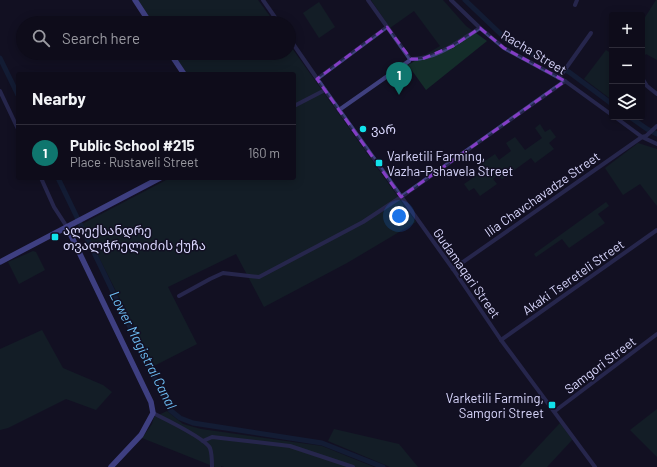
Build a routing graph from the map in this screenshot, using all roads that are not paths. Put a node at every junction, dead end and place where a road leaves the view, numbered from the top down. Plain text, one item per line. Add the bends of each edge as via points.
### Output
1 (135, 0) edge
2 (263, 0) edge
3 (368, 0) edge
4 (451, 0) edge
5 (578, 0) edge
6 (575, 5) dead end
7 (145, 16) edge
8 (274, 16) edge
9 (387, 27) junction
10 (480, 28) junction
11 (591, 34) dead end
12 (296, 48) edge
13 (410, 59) junction
14 (175, 60) edge
15 (183, 72) edge
16 (559, 78) junction
17 (317, 79) junction
18 (565, 81) junction
19 (645, 83) edge
20 (325, 90) junction
21 (0, 91) edge
22 (657, 94) edge
23 (296, 105) edge
24 (339, 110) junction
25 (609, 113) edge
26 (620, 120) edge
27 (16, 125) edge
28 (656, 126) edge
29 (644, 136) junction
30 (657, 144) edge
31 (42, 180) edge
32 (156, 180) edge
33 (401, 197) junction
34 (69, 226) junction
35 (657, 230) edge
36 (0, 262) edge
37 (453, 269) junction
38 (179, 296) dead end
39 (657, 334) edge
40 (501, 340) junction
41 (555, 411) junction
42 (154, 413) junction
43 (203, 441) junction
44 (111, 467) edge
45 (212, 467) edge
46 (353, 467) edge
47 (595, 467) edge

1 - 7 street
2 - 8 street
3 - 9 street
4 - 10 street, Racha Street
5 - 6 street
9 - 13 street
9 - 17 street
10 - 13 street via 453,46 422,59
10 - 16 street, Racha Street via 504,48
11 - 16 street
12 - 17 street, Gudamaqari Street
13 - 24 street
14 - 15 street
16 - 18 street, Racha Street
17 - 20 street, Gudamaqari Street
18 - 25 street, Racha Street
18 - 33 street
19 - 22 street
20 - 23 street
20 - 24 street, Gudamaqari Street
21 - 27 street
24 - 33 street, Gudamaqari Street
26 - 29 street
28 - 29 street, Ilia Chavchavadze Street
29 - 30 street
29 - 37 street, Ilia Chavchavadze Street
31 - 34 street via 54,207
32 - 34 street
33 - 37 street, Gudamaqari Street
33 - 38 street via 363,222 259,277 223,273
34 - 36 street
34 - 42 street
35 - 40 street, Akaki Tsereteli Street
37 - 40 street, Gudamaqari Street
39 - 41 street, Samgori Street
40 - 41 street, Gudamaqari Street
41 - 47 street, Gudamaqari Street
42 - 43 street
42 - 44 street via 141,435
43 - 45 street via 210,448
43 - 46 street via 212,437 290,446

